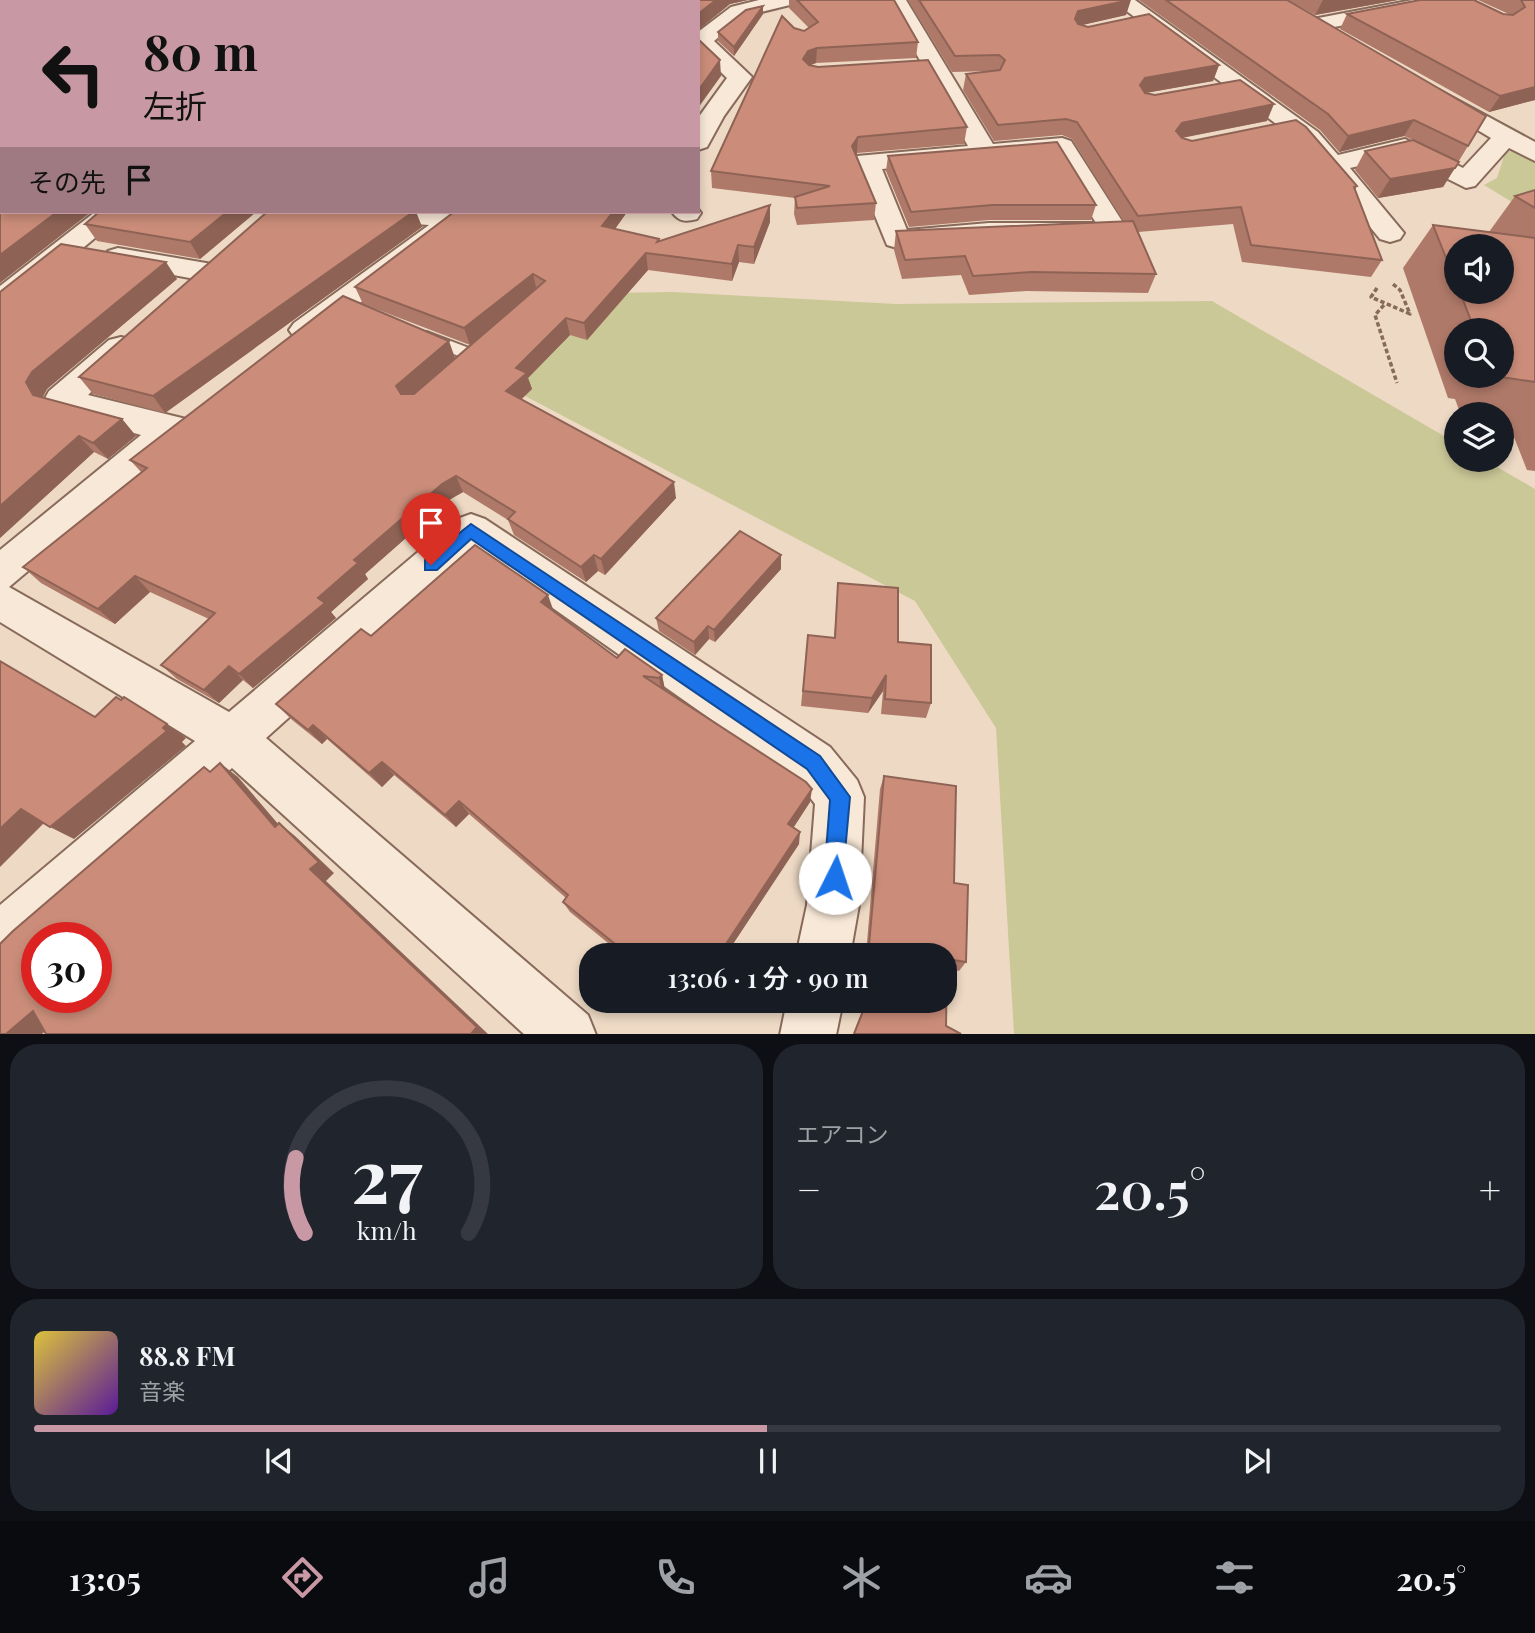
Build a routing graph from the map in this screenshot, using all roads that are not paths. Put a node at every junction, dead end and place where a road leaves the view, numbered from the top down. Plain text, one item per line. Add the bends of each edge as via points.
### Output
1 (895, 0) edge
2 (1122, 0) edge
3 (1446, 0) edge
4 (782, 8) edge
5 (1291, 13) edge
6 (1149, 20) junction
7 (1123, 25) edge
8 (1313, 25) junction
9 (1337, 39) edge
10 (700, 41) edge
11 (906, 68) edge
12 (946, 76) junction
13 (1239, 85) junction
14 (1422, 87) edge
15 (1213, 90) edge
16 (705, 113) edge
17 (1293, 126) junction
18 (1266, 131) edge
19 (700, 134) edge
20 (1507, 135) junction
21 (984, 151) junction
22 (1535, 153) edge
23 (1331, 165) junction
24 (110, 214) edge
25 (394, 214) edge
26 (1390, 233) dead end
27 (68, 248) junction
28 (175, 300) edge
29 (0, 301) edge
30 (144, 327) edge
31 (406, 329) edge
32 (277, 351) edge
33 (453, 371) edge
34 (0, 573) edge
35 (0, 601) edge
36 (233, 739) junction
37 (0, 940) edge
38 (826, 943) edge
39 (812, 1013) edge
40 (568, 1034) edge
41 (808, 1034) edge

1 - 12 street
2 - 6 street
3 - 8 street
4 - 10 street via 738,11
5 - 8 street
6 - 7 street
6 - 13 street
8 - 9 street
10 - 16 street via 740,77
11 - 12 street
12 - 21 street
13 - 15 street
13 - 17 street
14 - 20 street
16 - 19 street
17 - 18 street
17 - 23 street via 1309,137
20 - 22 street
20 - 23 street via 1466,180 1405,147
21 - 21 street via 866,162 897,239 989,232 1115,232 1062,146
23 - 26 street
24 - 27 street
25 - 32 street via 456,218 348,306
27 - 28 street via 216,264
27 - 29 street
30 - 34 street via 61,400 181,422
31 - 33 lane via 476,351
35 - 36 street
36 - 37 street
36 - 38 street via 471,530 813,763 840,797 833,905
36 - 40 street
39 - 41 street

